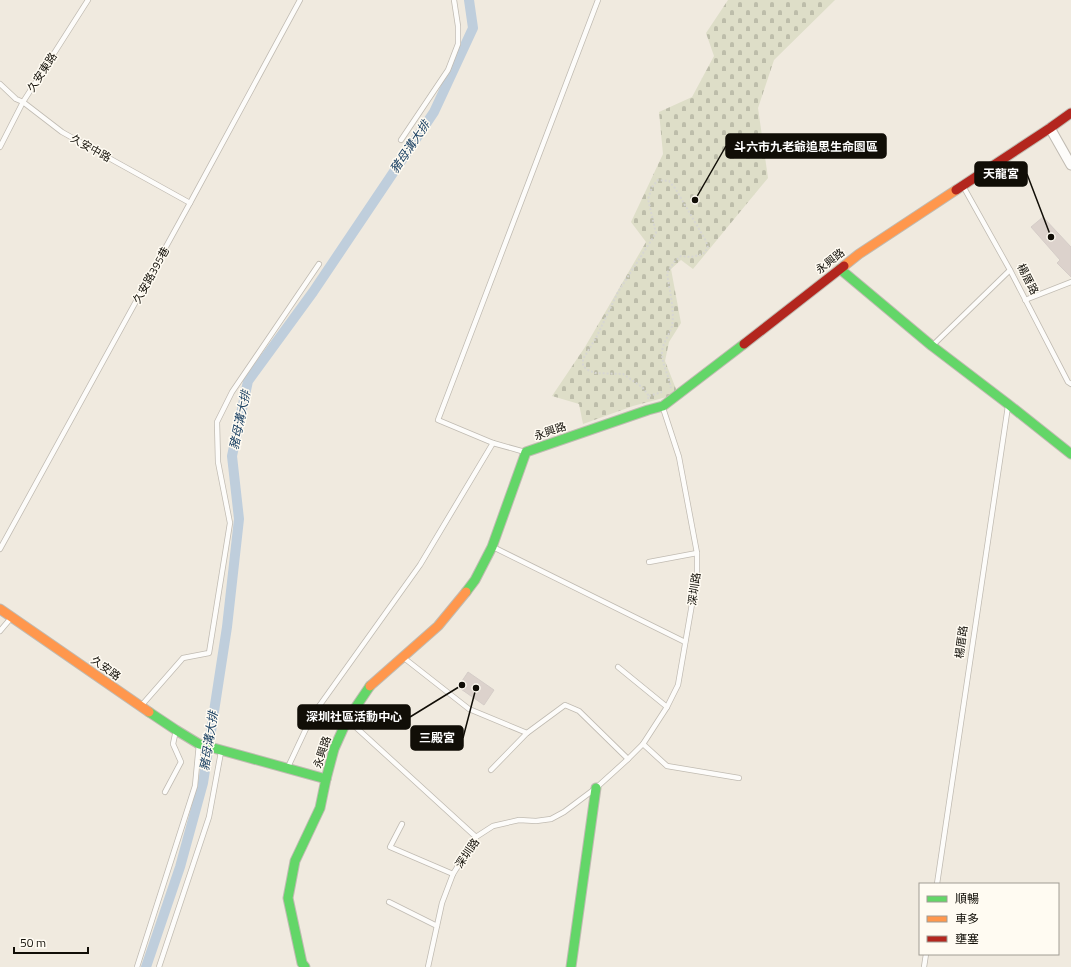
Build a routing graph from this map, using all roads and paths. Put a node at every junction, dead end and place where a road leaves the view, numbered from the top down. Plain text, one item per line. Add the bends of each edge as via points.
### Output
1 (88, 0) edge
2 (300, 0) edge
3 (454, 0) edge
4 (598, 0) edge
5 (0, 84) edge
6 (23, 102) junction
7 (1071, 113) edge
8 (1050, 128) junction
9 (400, 140) dead end
10 (0, 147) edge
11 (1071, 165) edge
12 (963, 186) junction
13 (190, 203) junction
14 (319, 264) dead end
15 (840, 269) junction
16 (1010, 270) junction
17 (1071, 282) edge
18 (1025, 300) junction
19 (932, 346) junction
20 (1071, 384) edge
21 (664, 392) dead end
22 (649, 396) junction
23 (673, 399) junction
24 (1008, 404) junction
25 (663, 406) junction
26 (648, 410) junction
27 (493, 443) junction
28 (526, 452) junction
29 (1071, 454) edge
30 (492, 547) junction
31 (0, 550) edge
32 (697, 553) junction
33 (649, 562) dead end
34 (0, 609) edge
35 (11, 617) junction
36 (0, 631) edge
37 (685, 642) junction
38 (403, 657) junction
39 (618, 668) dead end
40 (140, 706) junction
41 (667, 707) junction
42 (347, 720) junction
43 (176, 730) junction
44 (527, 733) junction
45 (199, 744) junction
46 (642, 744) junction
47 (222, 750) junction
48 (628, 760) junction
49 (288, 768) junction
50 (491, 770) dead end
51 (739, 778) dead end
52 (326, 779) junction
53 (596, 788) junction
54 (165, 792) dead end
55 (402, 824) dead end
56 (476, 837) junction
57 (453, 874) junction
58 (937, 883) edge
59 (388, 902) dead end
60 (437, 926) junction
61 (926, 955) edge
62 (137, 967) edge
63 (159, 967) edge
64 (305, 967) edge
65 (428, 967) edge
66 (571, 967) edge
67 (924, 967) edge

1 - 6 lane, 久安東路
2 - 13 lane, 久安路395巷
3 - 9 lane via 458,44 451,63
4 - 27 lane via 438,420
5 - 6 lane, 久安中路
6 - 10 lane, 久安東路
6 - 13 lane, 久安中路 via 62,132
7 - 8 street, 永興路
8 - 11 street
8 - 12 street, 永興路
12 - 15 street, 永興路
12 - 16 lane, 楊厝路
13 - 31 lane, 久安路395巷
14 - 40 lane via 232,392 217,422 218,462 230,523 208,653 183,658
15 - 19 street
15 - 23 street, 永興路
16 - 18 lane, 楊厝路
16 - 19 lane
17 - 18 lane
18 - 20 lane, 楊厝路
19 - 24 street
21 - 22 path
22 - 23 path via 642,387 623,374 595,373 588,370 583,366 583,359 618,292 656,233 648,199 652,187 658,180 665,180 670,181 675,188 708,248 703,254 681,256 667,273 672,326 662,348 662,356
22 - 26 path
23 - 25 street, 永興路
24 - 29 street
24 - 58 lane, 楊厝路
25 - 26 street, 永興路
25 - 32 lane, 深圳路 via 679,457
26 - 28 street, 永興路
27 - 28 lane
27 - 49 lane via 420,565 312,716
28 - 30 street, 永興路
30 - 37 lane
30 - 38 street, 永興路 via 475,580 443,620
32 - 33 lane
32 - 37 lane, 深圳路 via 697,575
34 - 35 street, 久安路
35 - 36 lane
35 - 40 street, 久安路
37 - 41 lane, 深圳路 via 678,685
38 - 42 street, 永興路 via 368,688
38 - 44 lane via 470,709
39 - 41 lane
40 - 43 street, 久安路
41 - 46 lane, 深圳路
42 - 52 street, 永興路 via 334,749
42 - 56 lane
43 - 45 street, 久安路
43 - 54 lane via 173,744 181,762
44 - 48 lane via 565,704 579,711
44 - 50 lane
45 - 47 street, 久安路
45 - 62 lane via 195,786
46 - 48 lane, 深圳路
46 - 51 lane via 667,766
47 - 49 street, 久安路
47 - 63 lane via 208,817
48 - 53 lane, 深圳路
49 - 52 street, 久安路
52 - 64 street, 永興路 via 320,808 295,860 288,898
53 - 56 lane, 深圳路 via 551,819 519,820 493,826
53 - 66 street
55 - 57 lane via 390,847
56 - 57 lane, 深圳路
57 - 60 lane, 深圳路
59 - 60 lane
60 - 65 lane, 深圳路
61 - 67 lane

